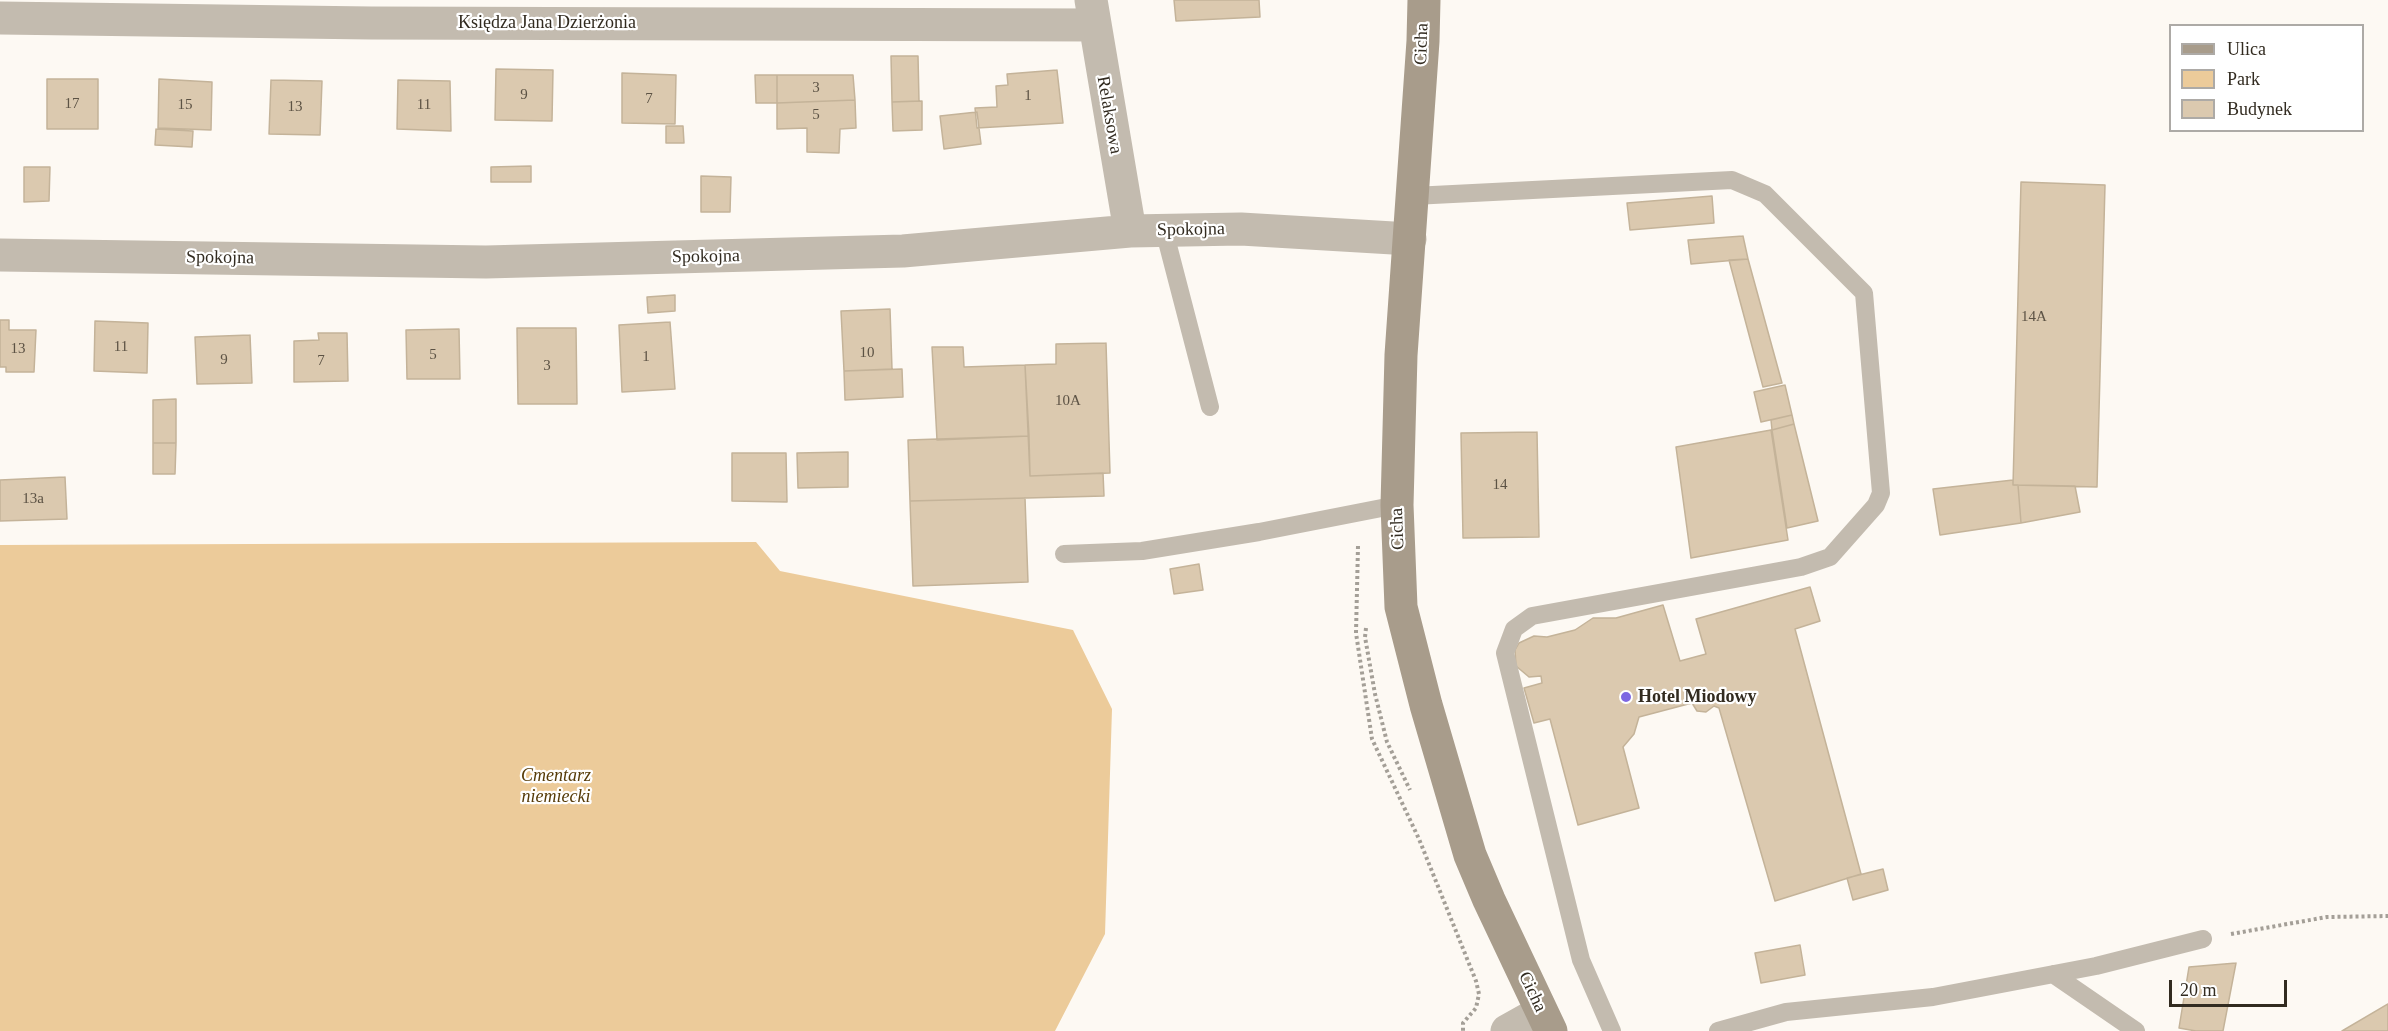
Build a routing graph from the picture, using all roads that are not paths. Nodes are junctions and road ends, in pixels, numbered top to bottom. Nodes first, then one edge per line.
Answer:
1 (1424, 0) edge
2 (1092, 13) edge
3 (0, 18) edge
4 (1413, 196) junction
5 (1164, 230) junction
6 (1130, 231) junction
7 (1410, 239) junction
8 (0, 255) edge
9 (1210, 407) dead end
10 (1397, 505) junction
11 (1064, 554) dead end
12 (2203, 939) road end
13 (2053, 974) junction
14 (1546, 1021) edge
15 (1507, 1031) edge
16 (1612, 1031) edge
17 (1718, 1031) edge
18 (2136, 1031) edge

1 - 4 street, Cicha
2 - 3 street, Księdza Jana Dzierżonia
2 - 6 street, Relaksowa
4 - 7 street, Cicha
4 - 16 lane
5 - 6 street, Spokojna
5 - 7 street, Spokojna
5 - 9 lane
6 - 8 street, Spokojna
7 - 10 street, Cicha
10 - 11 lane
10 - 14 street, Cicha
12 - 13 lane
13 - 17 lane
13 - 18 lane
14 - 15 street

